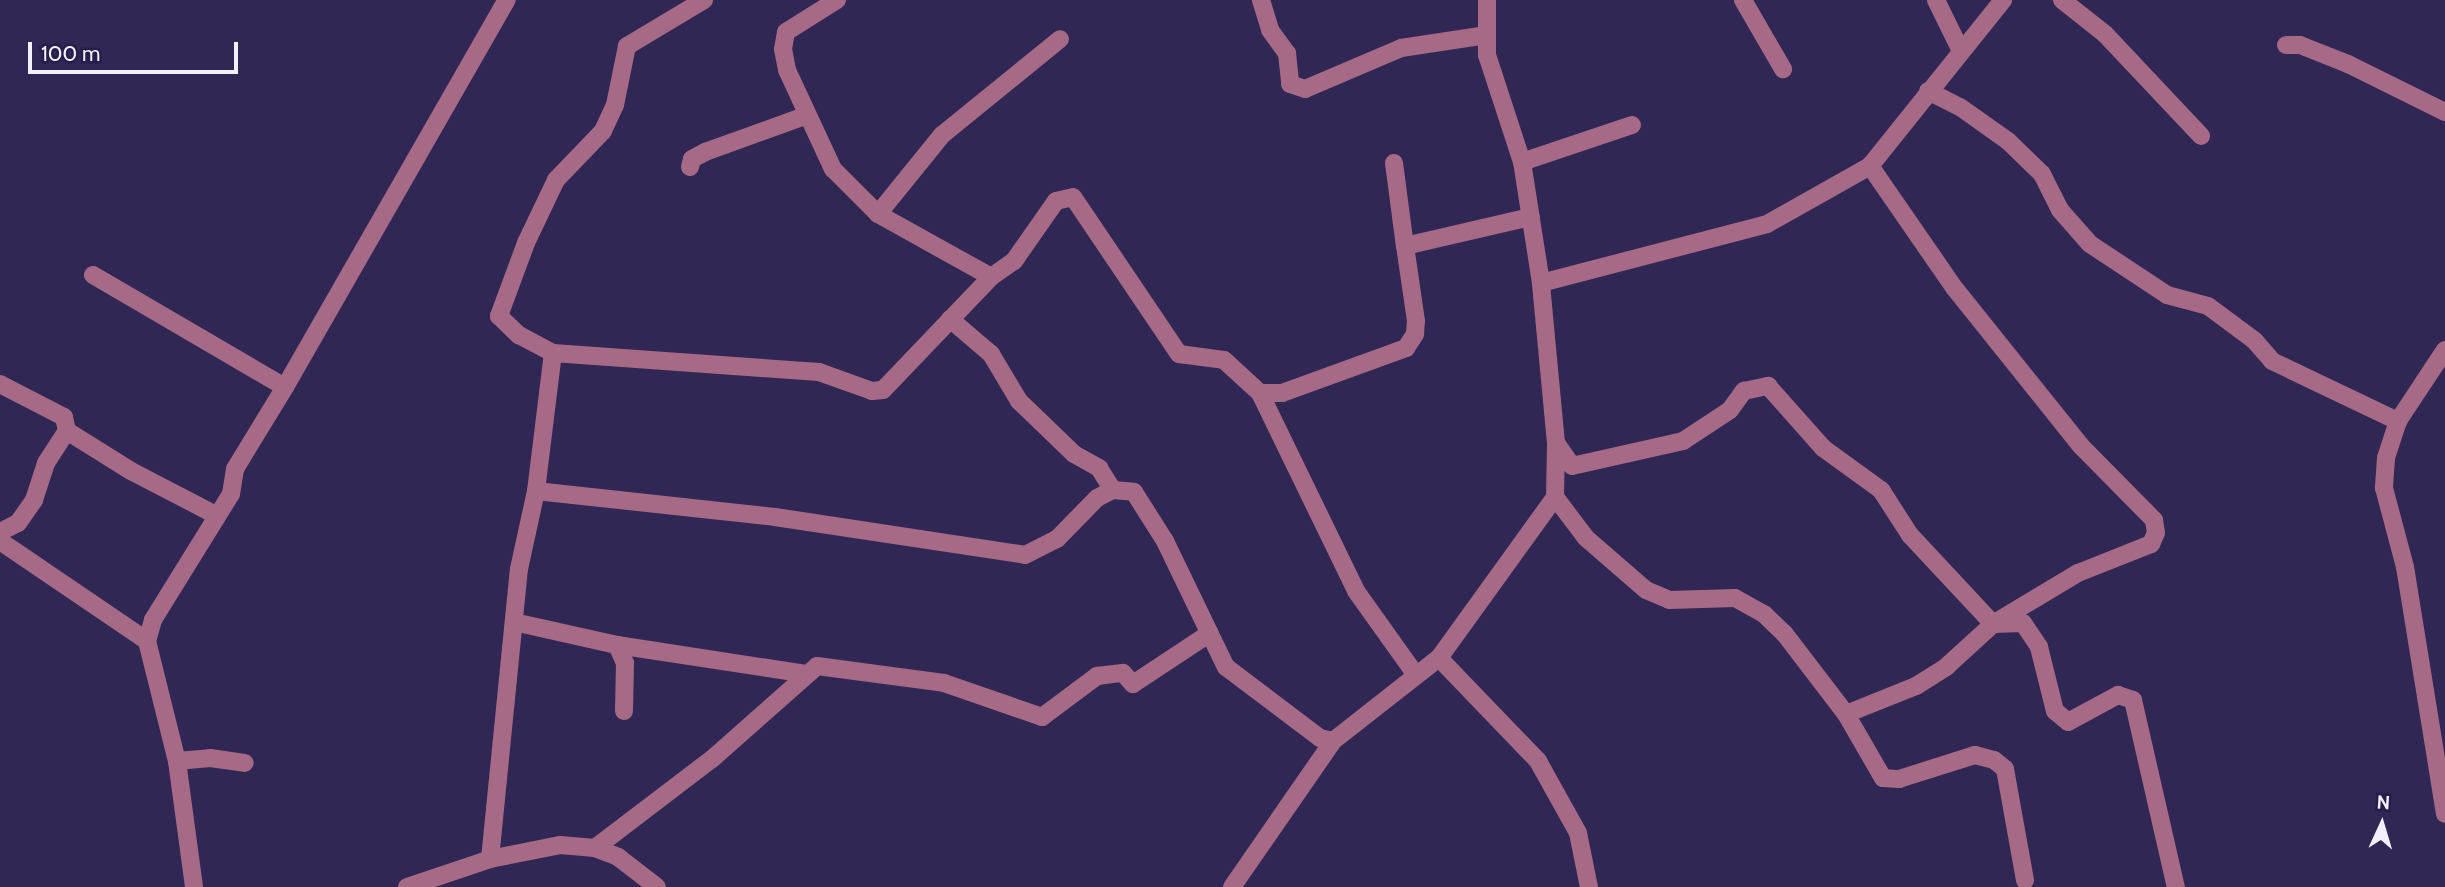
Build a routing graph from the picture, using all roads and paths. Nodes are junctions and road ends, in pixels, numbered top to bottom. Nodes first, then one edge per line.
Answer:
1 (507, 0) edge
2 (704, 0) edge
3 (837, 0) edge
4 (1261, 0) edge
5 (1487, 0) edge
6 (1743, 0) edge
7 (1936, 0) edge
8 (2003, 0) edge
9 (2062, 0) edge
10 (1487, 35) junction
11 (1060, 39) dead end
12 (2286, 45) dead end
13 (1961, 51) junction
14 (1783, 69) dead end
15 (1928, 91) junction
16 (2445, 112) edge
17 (808, 115) junction
18 (1632, 125) dead end
19 (2201, 136) dead end
20 (1522, 162) junction
21 (1394, 163) dead end
22 (1870, 166) junction
23 (690, 167) dead end
24 (878, 214) junction
25 (1531, 217) junction
26 (1405, 246) junction
27 (93, 275) dead end
28 (991, 277) junction
29 (1541, 283) junction
30 (950, 319) junction
31 (2445, 350) edge
32 (553, 353) junction
33 (0, 384) edge
34 (285, 387) junction
35 (1260, 393) junction
36 (2398, 421) junction
37 (67, 431) junction
38 (1556, 443) junction
39 (1113, 490) junction
40 (536, 491) junction
41 (1555, 497) junction
42 (216, 515) junction
43 (0, 532) edge
44 (0, 541) edge
45 (514, 622) junction
46 (1993, 624) junction
47 (1210, 633) junction
48 (147, 641) junction
49 (617, 645) junction
50 (1439, 658) junction
51 (806, 674) junction
52 (1416, 676) junction
53 (624, 711) dead end
54 (1846, 714) junction
55 (1333, 741) junction
56 (177, 761) junction
57 (245, 763) dead end
58 (2445, 814) edge
59 (595, 848) junction
60 (490, 859) junction
61 (2025, 880) dead end
62 (194, 887) edge
63 (407, 887) edge
64 (657, 887) edge
65 (1232, 887) edge
66 (1589, 887) edge
67 (2176, 887) edge

1 - 34 street
2 - 32 street
3 - 17 street
4 - 10 street
5 - 10 street
6 - 14 street
7 - 13 street
8 - 13 street
9 - 19 street
10 - 20 street
11 - 24 street
12 - 16 street
13 - 15 street
15 - 22 street
15 - 36 street
17 - 23 street
17 - 24 street
18 - 20 street
20 - 25 street
21 - 26 street
22 - 29 street
22 - 46 street
24 - 28 street
25 - 26 street
25 - 29 street
26 - 35 street
27 - 34 street
28 - 30 street
28 - 35 street
29 - 38 street
30 - 32 street
30 - 39 street
31 - 36 street
32 - 40 street
33 - 37 street
34 - 42 street
35 - 52 street
36 - 58 street
37 - 42 street
37 - 43 street
38 - 41 street
38 - 46 street
39 - 40 street
39 - 47 street
40 - 45 street
41 - 50 street
41 - 54 street
42 - 48 street
44 - 48 street
45 - 49 street
45 - 60 street
46 - 54 street
46 - 67 street
47 - 51 street
47 - 55 street
48 - 56 street
49 - 51 street
49 - 53 street
50 - 52 street
50 - 66 street
51 - 59 street
52 - 55 street
54 - 61 street
55 - 65 street
56 - 57 street
56 - 62 street
59 - 60 street
59 - 64 street
60 - 63 street

